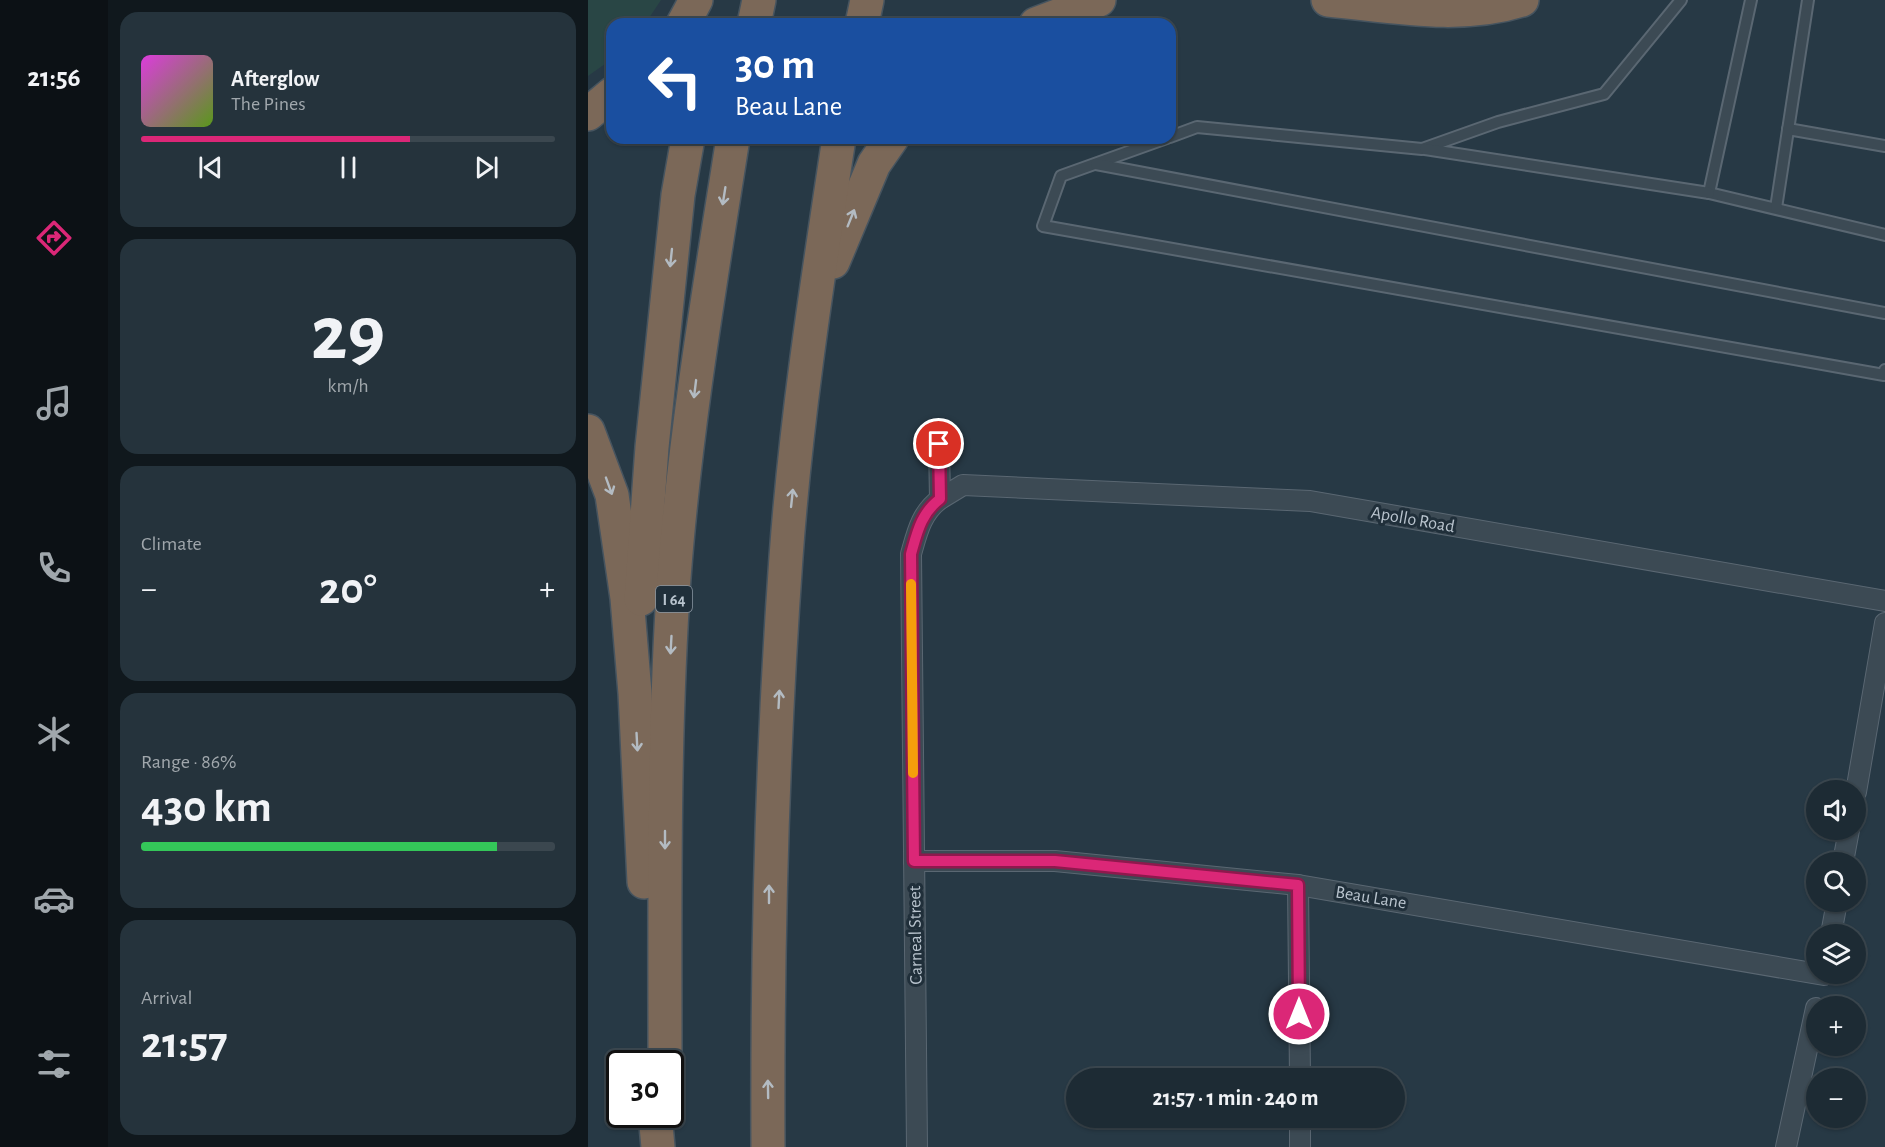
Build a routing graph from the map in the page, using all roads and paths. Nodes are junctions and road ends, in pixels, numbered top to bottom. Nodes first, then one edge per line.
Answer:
1 (696, 0) edge
2 (713, 0) edge
3 (759, 0) edge
4 (867, 0) edge
5 (1099, 0) edge
6 (1328, 0) edge
7 (1522, 0) edge
8 (1682, 0) edge
9 (1751, 0) edge
10 (1808, 0) edge
11 (686, 18) edge
12 (710, 18) edge
13 (755, 18) edge
14 (863, 18) edge
15 (1052, 18) edge
16 (606, 99) edge
17 (588, 114) edge
18 (1788, 129) junction
19 (1176, 135) edge
20 (687, 144) edge
21 (732, 144) edge
22 (838, 144) edge
23 (888, 144) edge
24 (1152, 144) edge
25 (1885, 146) edge
26 (1422, 149) junction
27 (1095, 164) junction
28 (1709, 193) junction
29 (1776, 208) junction
30 (1885, 236) edge
31 (813, 311) junction
32 (1885, 313) edge
33 (1885, 370) edge
34 (588, 431) edge
35 (939, 444) dead end
36 (940, 499) junction
37 (1885, 601) edge
38 (1885, 622) edge
39 (634, 693) junction
40 (1858, 780) edge
41 (914, 861) junction
42 (1298, 885) junction
43 (1806, 971) edge
44 (651, 1050) edge
45 (665, 1050) edge
46 (1806, 1056) edge
47 (1300, 1068) edge
48 (656, 1128) edge
49 (665, 1128) edge
50 (1300, 1128) edge
51 (658, 1147) edge
52 (665, 1147) edge
53 (768, 1147) edge
54 (917, 1147) edge
55 (1300, 1147) edge
56 (1786, 1147) edge

1 - 11 highway
2 - 12 highway
3 - 13 highway
4 - 14 highway
5 - 15 highway
6 - 7 highway
8 - 26 lane
9 - 28 lane
10 - 18 lane
16 - 17 highway
18 - 25 lane
18 - 29 lane
19 - 26 lane
20 -> 39 highway
21 -> 45 highway, I 64
22 - 31 highway
31 -> 23 highway
24 - 27 lane
26 - 28 lane
27 - 32 lane
27 - 33 lane
28 - 29 lane
29 - 30 lane
53 -> 31 highway
34 -> 39 highway
35 - 36 street
36 - 37 street, Apollo Road
36 - 41 street, Carneal Street
38 - 40 street
39 -> 44 highway
41 - 42 street, Beau Lane
41 - 54 street, Carneal Street
42 - 43 street, Beau Lane
42 - 47 street
46 - 56 street
48 - 51 highway
49 - 52 highway
50 - 55 street

